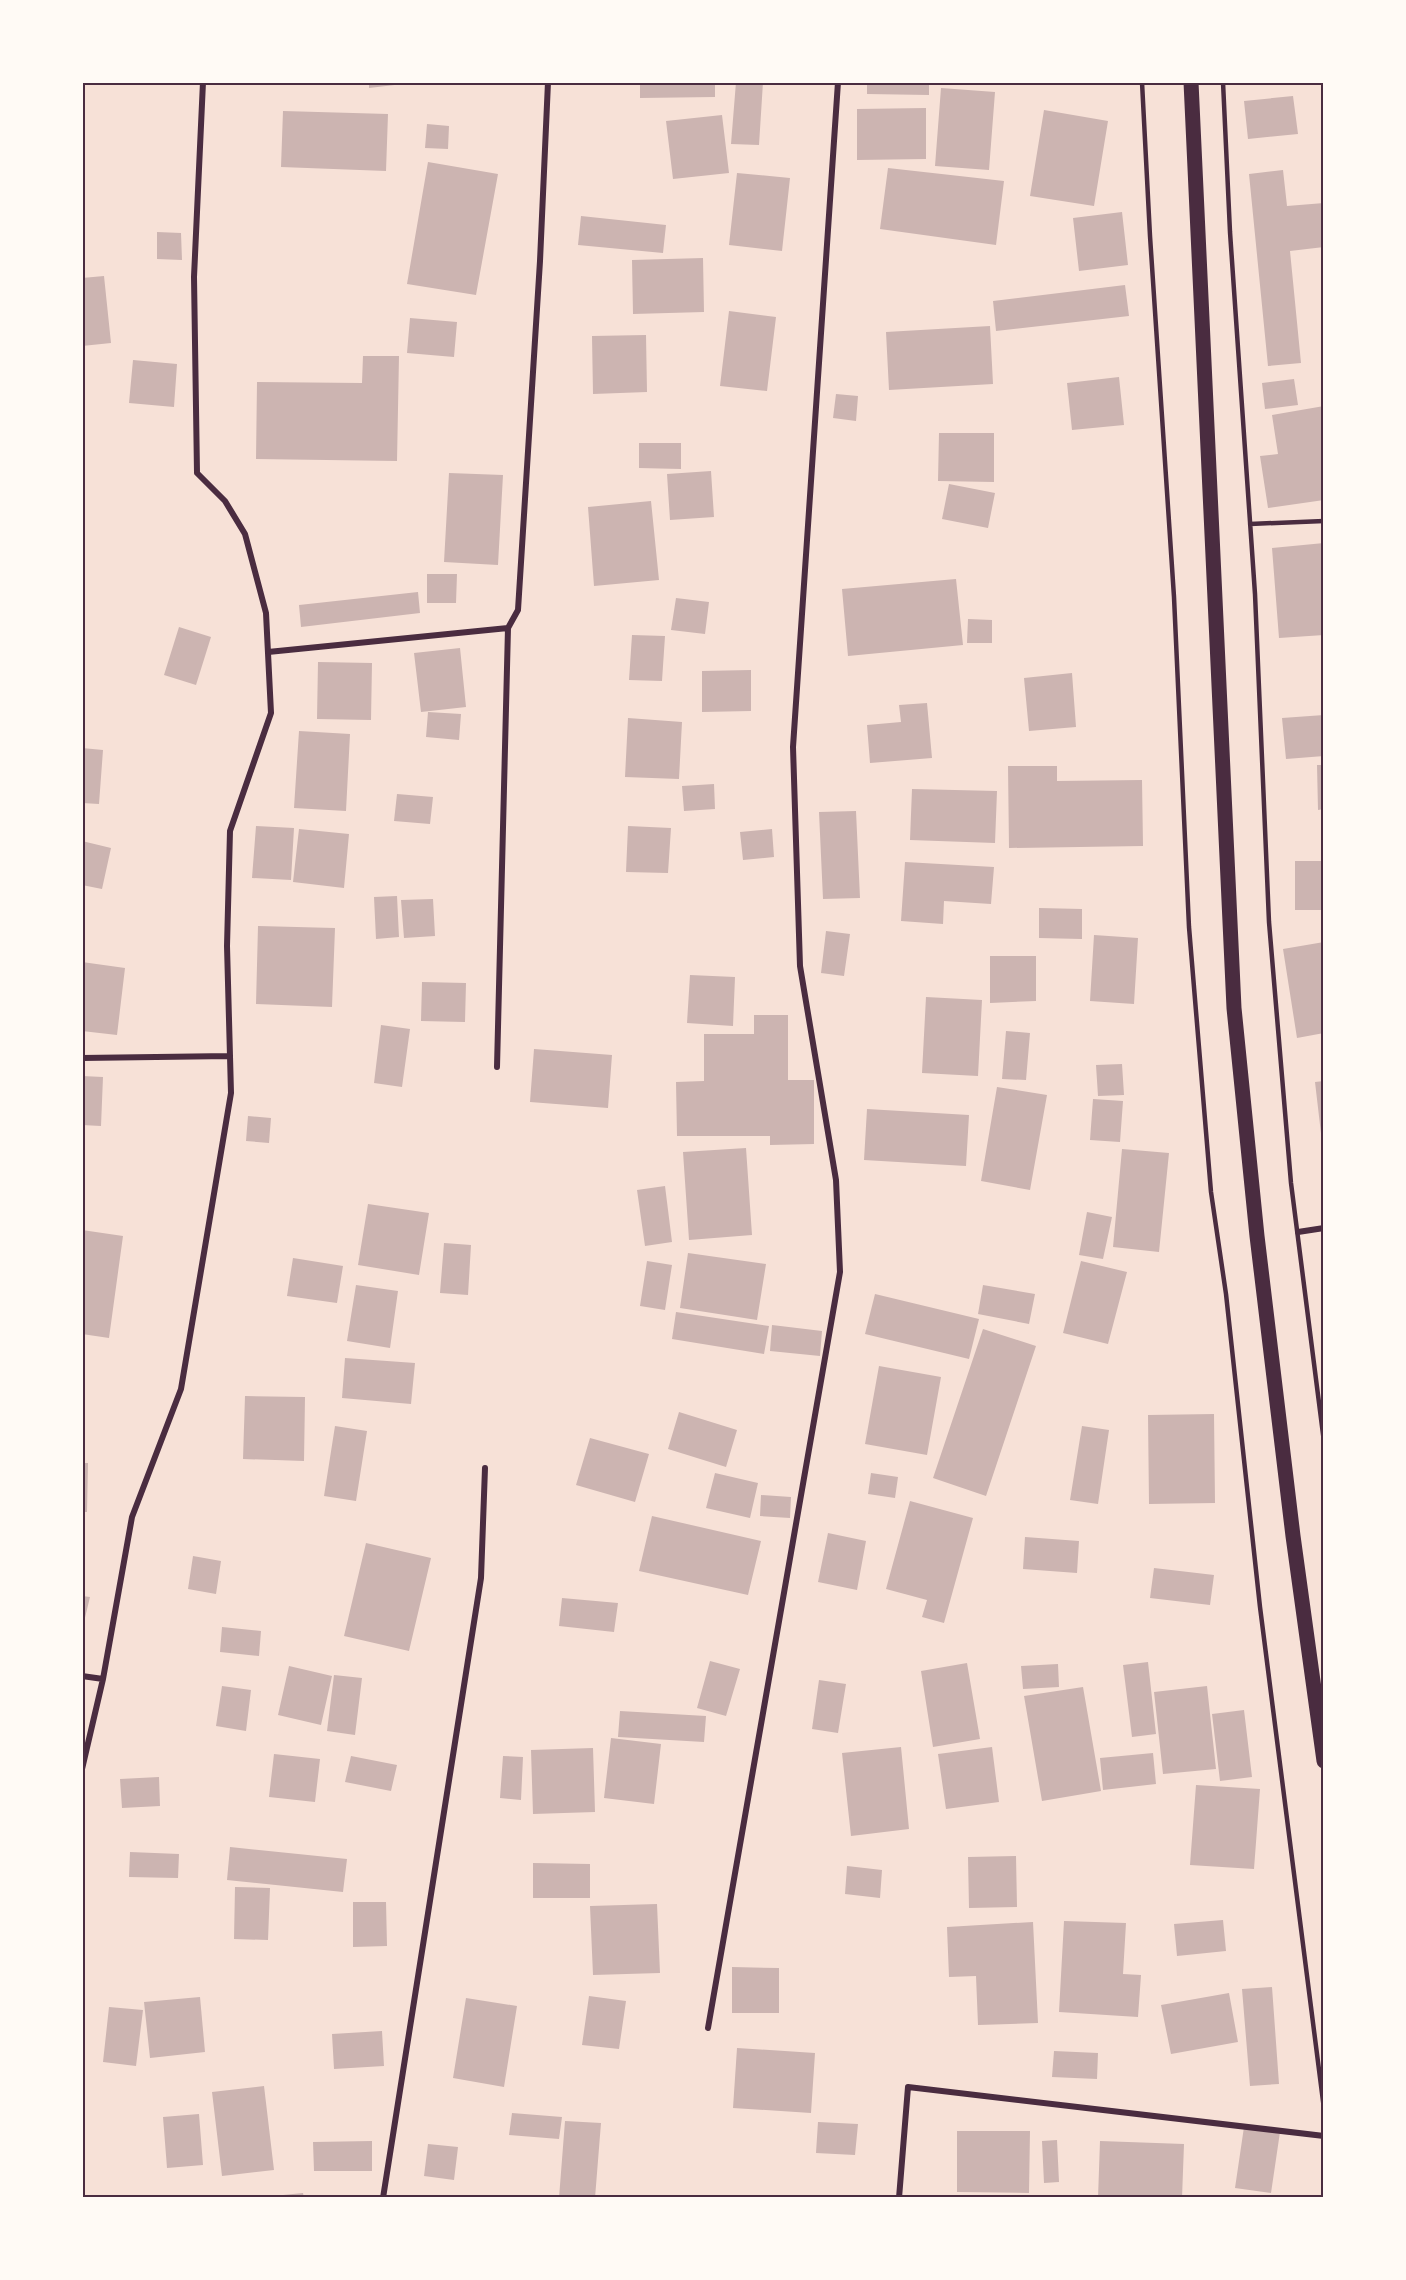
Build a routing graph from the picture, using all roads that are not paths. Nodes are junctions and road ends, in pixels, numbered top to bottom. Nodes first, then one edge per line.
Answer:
1 (203, 82) edge
2 (548, 82) edge
3 (838, 82) edge
4 (1142, 82) edge
5 (1191, 82) edge
6 (1223, 82) edge
7 (1323, 521) edge
8 (1250, 524) junction
9 (508, 628) junction
10 (268, 652) junction
11 (230, 1056) junction
12 (82, 1059) edge
13 (497, 1067) dead end
14 (1323, 1228) edge
15 (1298, 1232) junction
16 (1323, 1443) edge
17 (485, 1468) dead end
18 (82, 1676) edge
19 (103, 1680) junction
20 (1323, 1761) edge
21 (82, 1769) edge
22 (708, 2028) dead end
23 (1323, 2109) edge
24 (1323, 2136) edge
25 (383, 2198) edge
26 (899, 2198) edge

1 - 10 street
2 - 9 street
3 - 22 street
4 - 23 lane
5 - 20 main road
6 - 8 lane
7 - 8 lane
8 - 15 lane
9 - 10 street
9 - 13 street
10 - 11 street
11 - 12 street
11 - 19 street
14 - 15 street
15 - 16 lane
17 - 25 street
18 - 19 street
19 - 21 street
24 - 26 street

